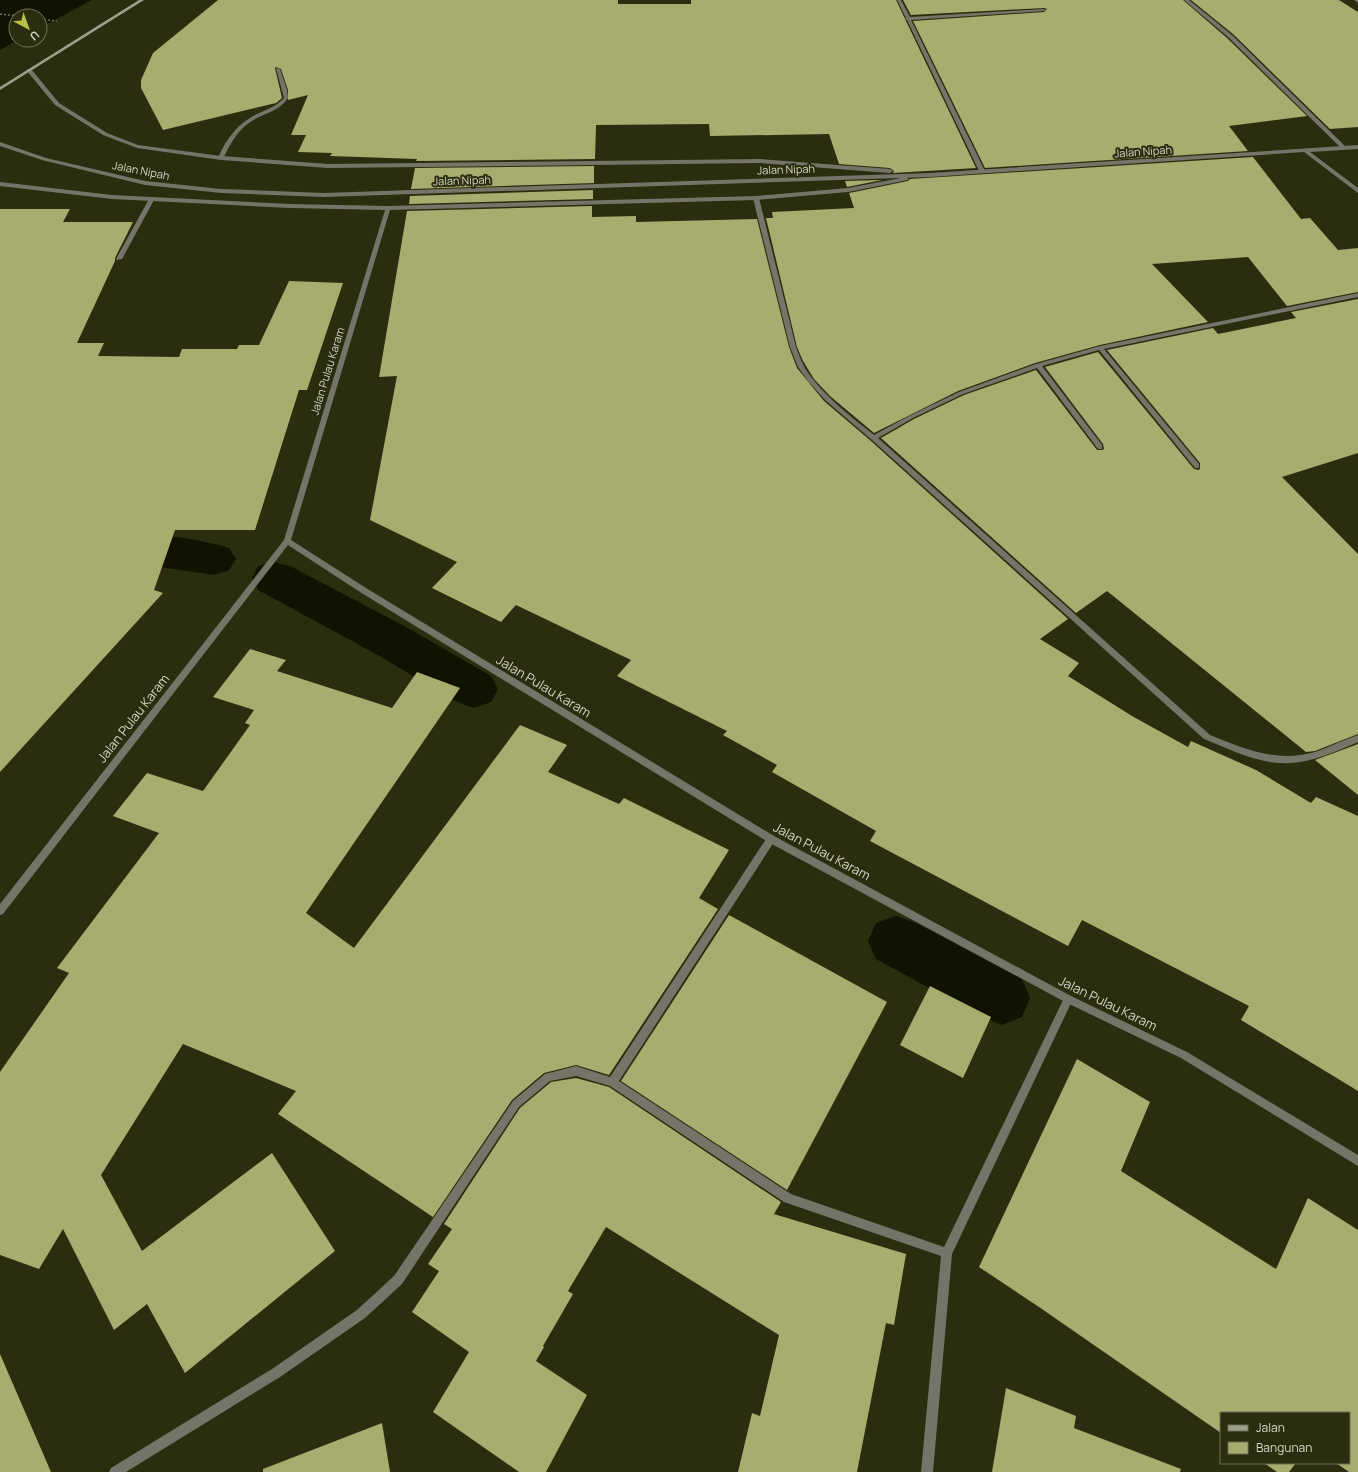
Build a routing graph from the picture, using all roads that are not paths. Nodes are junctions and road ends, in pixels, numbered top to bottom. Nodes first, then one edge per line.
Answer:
1 (142, 0) edge
2 (899, 0) edge
3 (1186, 0) edge
4 (1044, 10) dead end
5 (907, 19) junction
6 (29, 70) junction
7 (278, 70) dead end
8 (0, 89) edge
9 (0, 144) edge
10 (1344, 148) junction
11 (1358, 148) edge
12 (1306, 151) junction
13 (221, 158) junction
14 (982, 171) junction
15 (930, 175) junction
16 (0, 184) edge
17 (1358, 191) edge
18 (756, 198) junction
19 (151, 200) junction
20 (388, 208) junction
21 (119, 259) dead end
22 (1358, 295) edge
23 (1100, 348) junction
24 (1038, 365) junction
25 (874, 438) junction
26 (1100, 447) dead end
27 (1197, 466) dead end
28 (287, 541) junction
29 (1358, 738) edge
30 (771, 839) junction
31 (0, 911) edge
32 (1068, 999) junction
33 (612, 1082) junction
34 (1358, 1162) edge
35 (947, 1253) junction
36 (115, 1472) edge
37 (927, 1472) edge

1 - 6 main road
2 - 5 street
3 - 10 street
4 - 5 street
5 - 14 street
6 - 8 main road
6 - 13 street, Jalan Nipah
7 - 13 street
9 - 15 street, Jalan Nipah
10 - 11 street, Jalan Nipah
10 - 12 street, Jalan Nipah
12 - 14 street, Jalan Nipah
12 - 17 street
13 - 15 street, Jalan Nipah
14 - 15 street, Jalan Nipah
15 - 18 street, Jalan Nipah
16 - 19 street, Jalan Nipah
18 - 20 street, Jalan Nipah
18 - 25 street
19 - 20 street, Jalan Nipah
19 - 21 street
20 - 28 street, Jalan Pulau Karam
22 - 23 street
23 - 24 street
23 - 27 street
24 - 25 street
24 - 26 street
25 - 29 street
28 - 30 street, Jalan Pulau Karam
28 - 31 street, Jalan Pulau Karam
30 - 32 street, Jalan Pulau Karam
30 - 33 street
32 - 34 street, Jalan Pulau Karam
32 - 35 street
33 - 35 street
33 - 36 street
35 - 37 street

